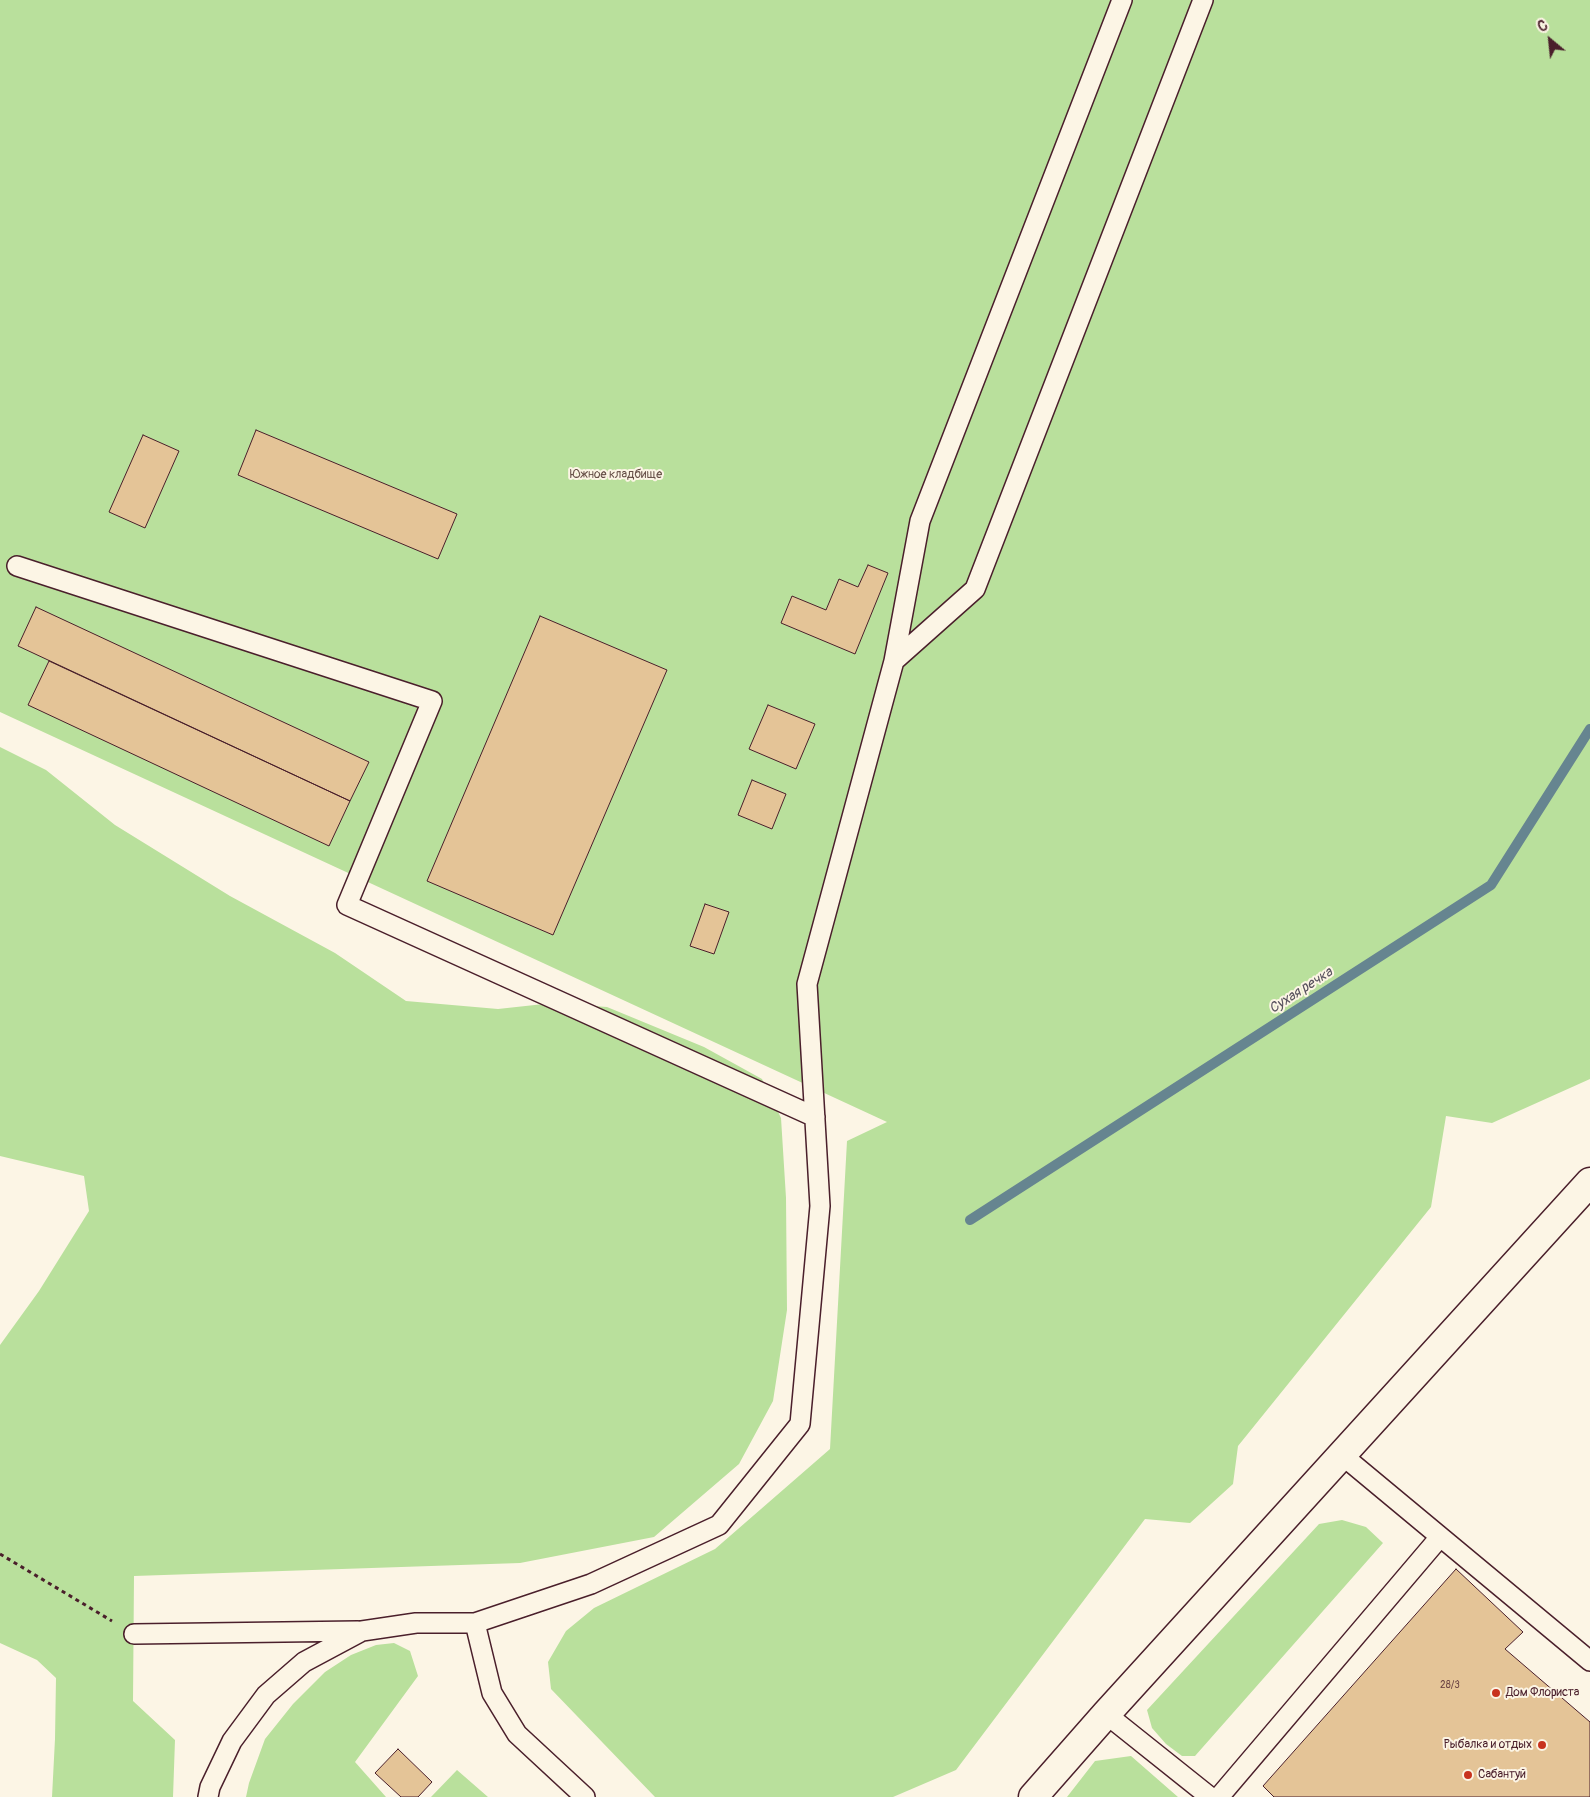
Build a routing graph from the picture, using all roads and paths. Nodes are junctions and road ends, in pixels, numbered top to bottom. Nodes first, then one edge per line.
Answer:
1 (1122, 0) edge
2 (1204, 0) edge
3 (17, 566) dead end
4 (894, 661) junction
5 (815, 1117) junction
6 (1590, 1182) edge
7 (1342, 1455) junction
8 (1440, 1537) junction
9 (0, 1554) edge
10 (475, 1623) junction
11 (362, 1631) junction
12 (134, 1634) joint
13 (1590, 1661) edge
14 (1106, 1714) junction
15 (208, 1797) edge
16 (585, 1797) edge
17 (1033, 1797) edge
18 (1210, 1797) edge
19 (1219, 1797) edge

1 - 4 lane
2 - 4 lane
3 - 5 lane
4 - 5 lane
5 - 10 lane
6 - 7 main road
7 - 8 lane
7 - 14 main road
8 - 13 lane
8 - 19 lane
9 - 12 path
10 - 11 lane
10 - 16 lane
11 - 12 lane
11 - 15 lane
14 - 17 main road
14 - 18 lane

